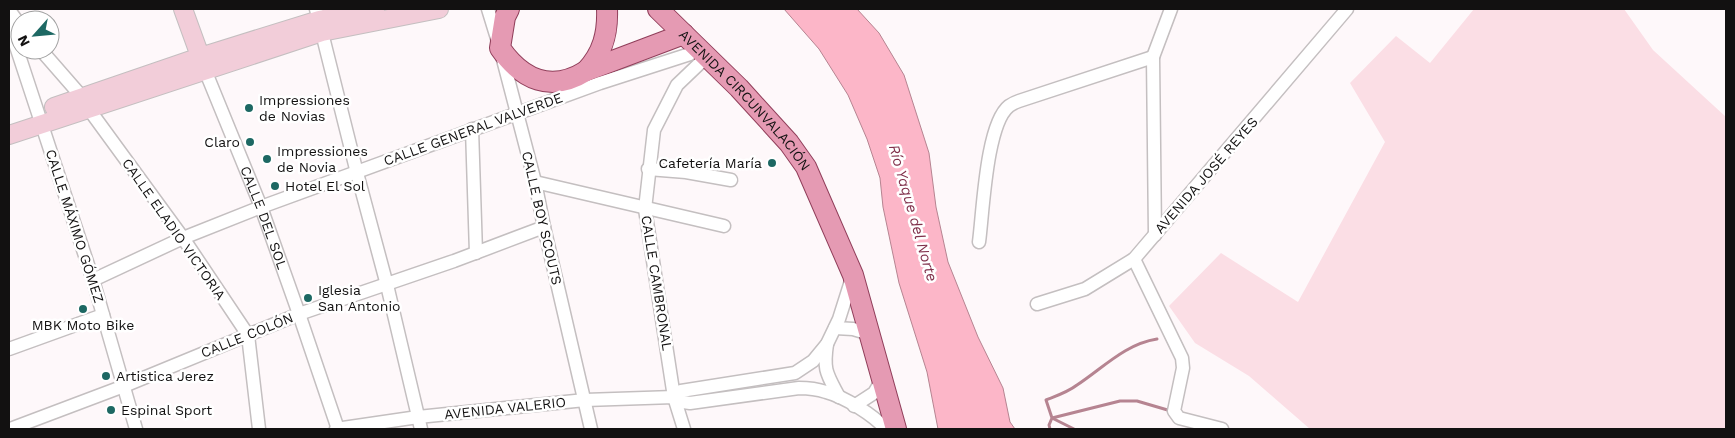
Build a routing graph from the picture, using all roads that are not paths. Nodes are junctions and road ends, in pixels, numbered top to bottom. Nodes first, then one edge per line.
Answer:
1 (183, 9) edge
2 (375, 9) edge
3 (439, 9) edge
4 (488, 9) edge
5 (510, 9) edge
6 (607, 9) edge
7 (645, 9) edge
8 (658, 9) edge
9 (1171, 9) edge
10 (1347, 9) edge
11 (319, 20) edge
12 (679, 36) junction
13 (500, 48) junction
14 (1153, 57) junction
15 (695, 58) junction
16 (20, 60) edge
17 (49, 60) edge
18 (202, 64) junction
19 (586, 71) junction
20 (85, 102) junction
21 (516, 113) junction
22 (40, 119) junction
23 (9, 123) edge
24 (472, 129) junction
25 (9, 135) edge
26 (648, 169) junction
27 (357, 173) junction
28 (731, 180) dead end
29 (535, 182) junction
30 (819, 200) junction
31 (261, 207) junction
32 (645, 209) junction
33 (724, 226) dead end
34 (544, 227) junction
35 (1154, 235) junction
36 (183, 238) junction
37 (979, 242) dead end
38 (476, 253) junction
39 (1134, 259) junction
40 (853, 275) junction
41 (93, 280) junction
42 (387, 285) junction
43 (1037, 304) dead end
44 (299, 314) junction
45 (103, 315) junction
46 (835, 328) junction
47 (870, 334) junction
48 (248, 335) junction
49 (827, 344) junction
50 (9, 349) edge
51 (883, 378) junction
52 (124, 386) junction
53 (839, 397) junction
54 (674, 398) junction
55 (585, 400) junction
56 (854, 406) junction
57 (420, 423) edge
58 (10, 429) edge
59 (136, 429) edge
60 (259, 429) edge
61 (337, 429) edge
62 (591, 429) edge
63 (684, 429) edge
64 (886, 429) edge
65 (896, 429) edge
66 (1222, 429) edge

1 - 18 main road, CALLE DEL SOL
2 - 11 main road
3 - 11 main road
4 - 13 street, CALLE BOY SCOUTS
5 - 13 main road
6 - 19 main road
7 - 12 main road, AVENIDA CIRCUNVALACIÓN
8 - 12 main road, AVENIDA CIRCUNVALACIÓN
9 - 14 street
10 - 35 street, AVENIDA JOSÉ REYES
11 - 18 main road
11 - 27 street
12 - 15 main road, AVENIDA CIRCUNVALACIÓN
12 - 19 main road
12 - 30 main road, AVENIDA CIRCUNVALACIÓN
13 - 19 main road
13 - 21 street, CALLE BOY SCOUTS
14 - 35 street
14 - 37 street
15 - 21 street, CALLE GENERAL VALVERDE
15 - 26 street, CALLE CAMBRONAL
15 - 30 main road, AVENIDA CIRCUNVALACIÓN
16 - 22 street, CALLE MÁXIMO GÓMEZ
17 - 20 street, CALLE ELADIO VICTORIA
18 - 20 main road
18 - 31 street, CALLE DEL SOL
20 - 22 main road
20 - 36 street, CALLE ELADIO VICTORIA
21 - 24 street, CALLE GENERAL VALVERDE
21 - 29 street, CALLE BOY SCOUTS
22 - 23 main road
22 - 25 main road
22 - 41 street, CALLE MÁXIMO GÓMEZ
24 - 27 street, CALLE GENERAL VALVERDE
24 - 38 street
26 - 28 street
26 - 32 street, CALLE CAMBRONAL
27 - 31 street, CALLE GENERAL VALVERDE
27 - 42 street
29 - 32 street
29 - 34 street, CALLE BOY SCOUTS
30 - 40 main road, AVENIDA CIRCUNVALACIÓN
31 - 36 street, CALLE GENERAL VALVERDE
31 - 44 street, CALLE DEL SOL
32 - 33 street
32 - 54 street, CALLE CAMBRONAL
34 - 38 street, CALLE COLÓN
34 - 55 street, CALLE BOY SCOUTS
35 - 39 street, AVENIDA JOSÉ REYES
36 - 41 street, CALLE GENERAL VALVERDE
36 - 48 street, CALLE ELADIO VICTORIA
38 - 42 street, CALLE COLÓN
39 - 43 street, AVENIDA JOSÉ REYES
39 - 66 street
40 - 46 street, AVENIDA VALERIO
40 - 47 main road, AVENIDA CIRCUNVALACIÓN
41 - 45 street, CALLE MÁXIMO GÓMEZ
42 - 44 street, CALLE COLÓN
42 - 57 street
44 - 48 street, CALLE COLÓN
44 - 61 street, CALLE DEL SOL
45 - 50 street
45 - 52 street, CALLE MÁXIMO GÓMEZ
46 - 47 street
46 - 49 street, AVENIDA VALERIO
47 - 51 main road, AVENIDA CIRCUNVALACIÓN
48 - 52 street, CALLE COLÓN
48 - 60 street, CALLE ELADIO VICTORIA
49 - 53 street
49 - 54 street, AVENIDA VALERIO
51 - 56 street
51 - 65 main road, AVENIDA CIRCUNVALACIÓN
52 - 58 street, CALLE COLÓN
52 - 59 street, CALLE MÁXIMO GÓMEZ
53 - 54 street, AVENIDA VALERIO
53 - 56 street, AVENIDA VALERIO
54 - 55 street, AVENIDA VALERIO
54 - 63 street, CALLE CAMBRONAL
55 - 57 street, AVENIDA VALERIO
55 - 62 street, CALLE BOY SCOUTS
56 - 64 street, AVENIDA VALERIO
57 - 61 street, AVENIDA VALERIO

